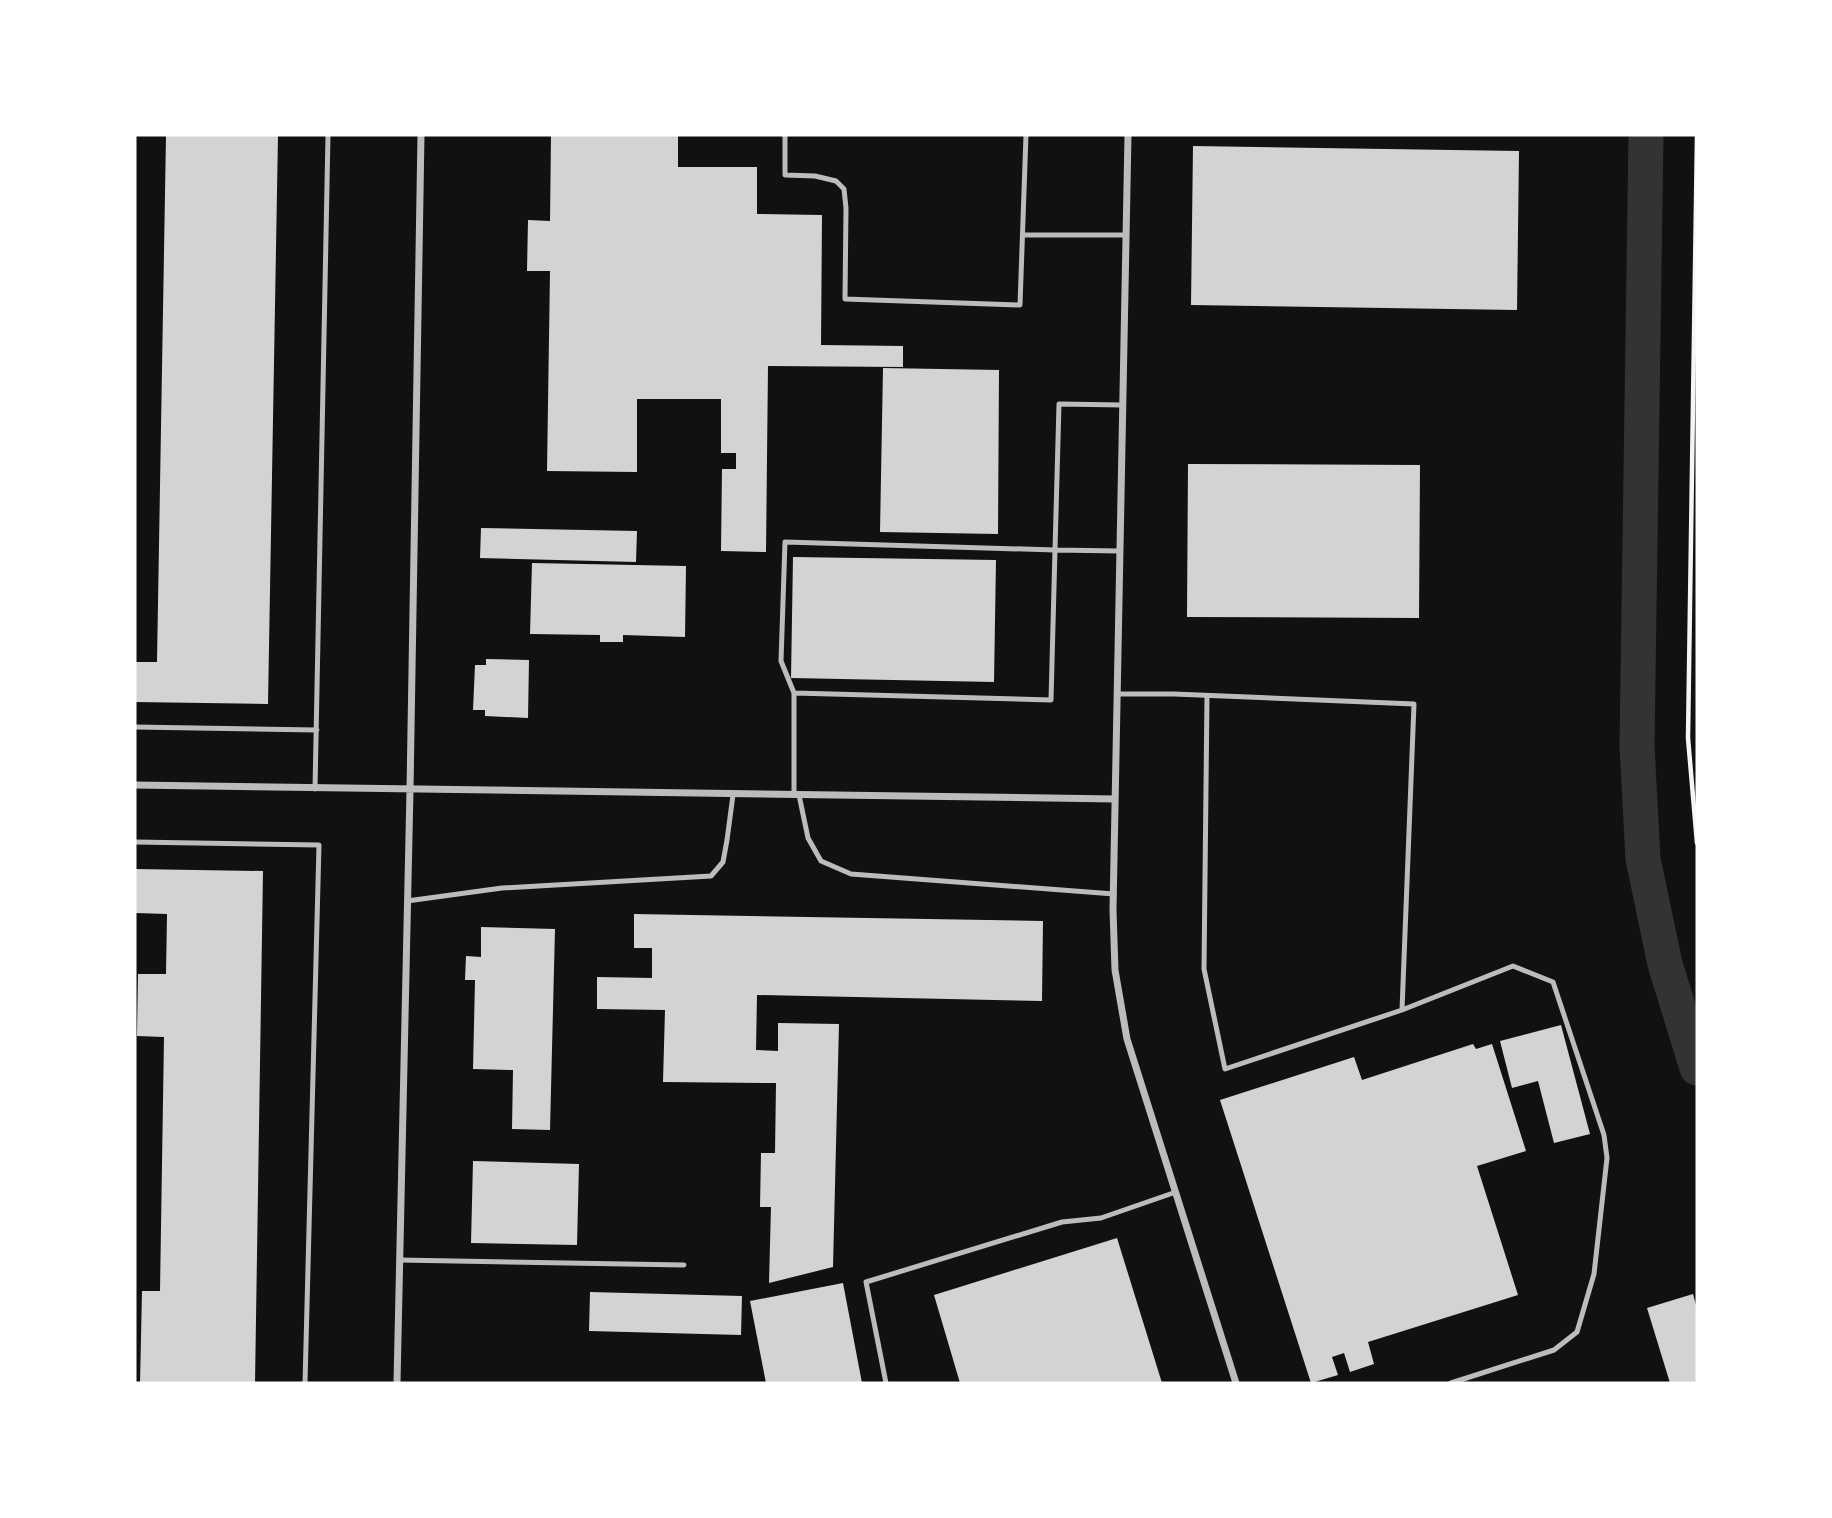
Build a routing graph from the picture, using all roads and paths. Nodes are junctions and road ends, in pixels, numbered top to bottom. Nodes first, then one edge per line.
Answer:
1 (328, 135) edge
2 (421, 135) edge
3 (785, 135) edge
4 (1026, 135) edge
5 (1128, 135) edge
6 (1697, 135) edge
7 (1126, 235) junction
8 (1023, 236) junction
9 (1123, 405) junction
10 (1055, 550) junction
11 (1120, 551) junction
12 (794, 693) junction
13 (1118, 694) junction
14 (1207, 696) junction
15 (135, 727) edge
16 (317, 730) junction
17 (135, 785) edge
18 (315, 789) junction
19 (410, 790) junction
20 (733, 795) junction
21 (796, 795) junction
22 (1115, 799) junction
23 (135, 842) edge
24 (1697, 843) edge
25 (1114, 894) junction
26 (407, 901) junction
27 (1402, 1010) junction
28 (1176, 1192) junction
29 (399, 1260) junction
30 (684, 1265) dead end
31 (305, 1383) edge
32 (397, 1383) edge
33 (886, 1383) edge
34 (1236, 1383) edge
35 (1451, 1383) edge

1 - 16 lane
2 - 19 street
3 - 8 lane
4 - 8 lane
5 - 7 street
6 - 24 path
7 - 8 lane
7 - 9 street
9 - 10 lane
9 - 11 street
10 - 11 lane
10 - 12 lane
10 - 12 lane
11 - 13 street
12 - 21 lane
13 - 14 lane
13 - 22 street
14 - 27 lane
14 - 27 lane
15 - 16 lane
16 - 18 lane
17 - 18 street
18 - 19 street
19 - 20 street
19 - 26 street
20 - 21 street
20 - 26 lane
21 - 22 street
21 - 25 lane
22 - 25 street
23 - 31 lane
25 - 28 street
26 - 29 street
27 - 35 lane
28 - 33 lane
28 - 34 street
29 - 30 lane
29 - 32 street

